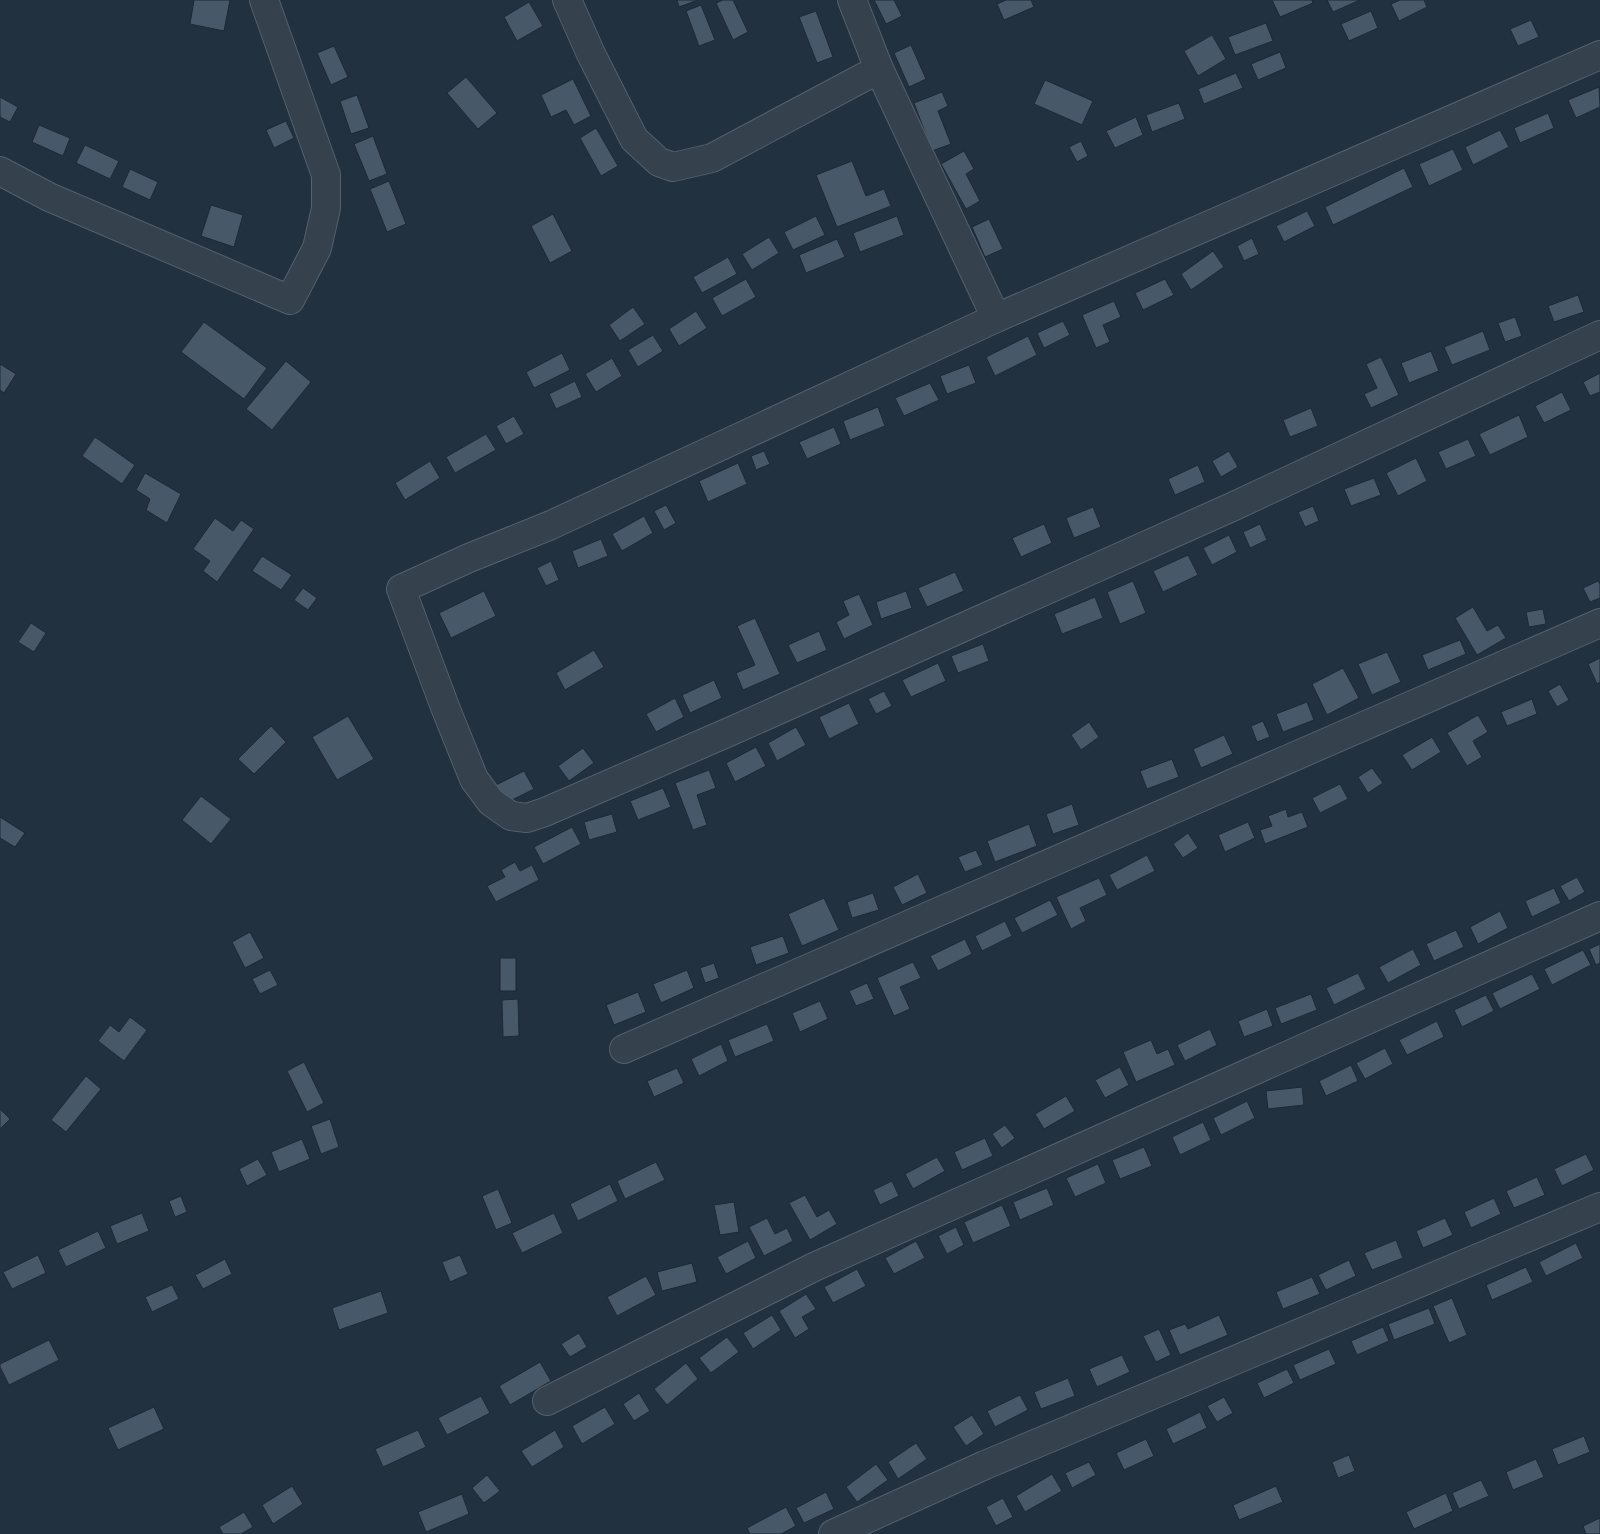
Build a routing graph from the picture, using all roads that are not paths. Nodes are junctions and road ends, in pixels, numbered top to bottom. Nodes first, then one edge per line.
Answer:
1 (264, 0) edge
2 (567, 0) edge
3 (852, 0) edge
4 (1600, 55) edge
5 (879, 69) junction
6 (0, 171) edge
7 (996, 318) junction
8 (1600, 335) edge
9 (1600, 623) edge
10 (1600, 916) edge
11 (624, 1049) dead end
12 (1600, 1207) edge
13 (548, 1401) dead end
14 (833, 1534) edge

1 - 6 street
2 - 5 street
3 - 5 street
4 - 7 street
5 - 7 street
7 - 8 street
9 - 11 street
10 - 13 street
12 - 14 street

